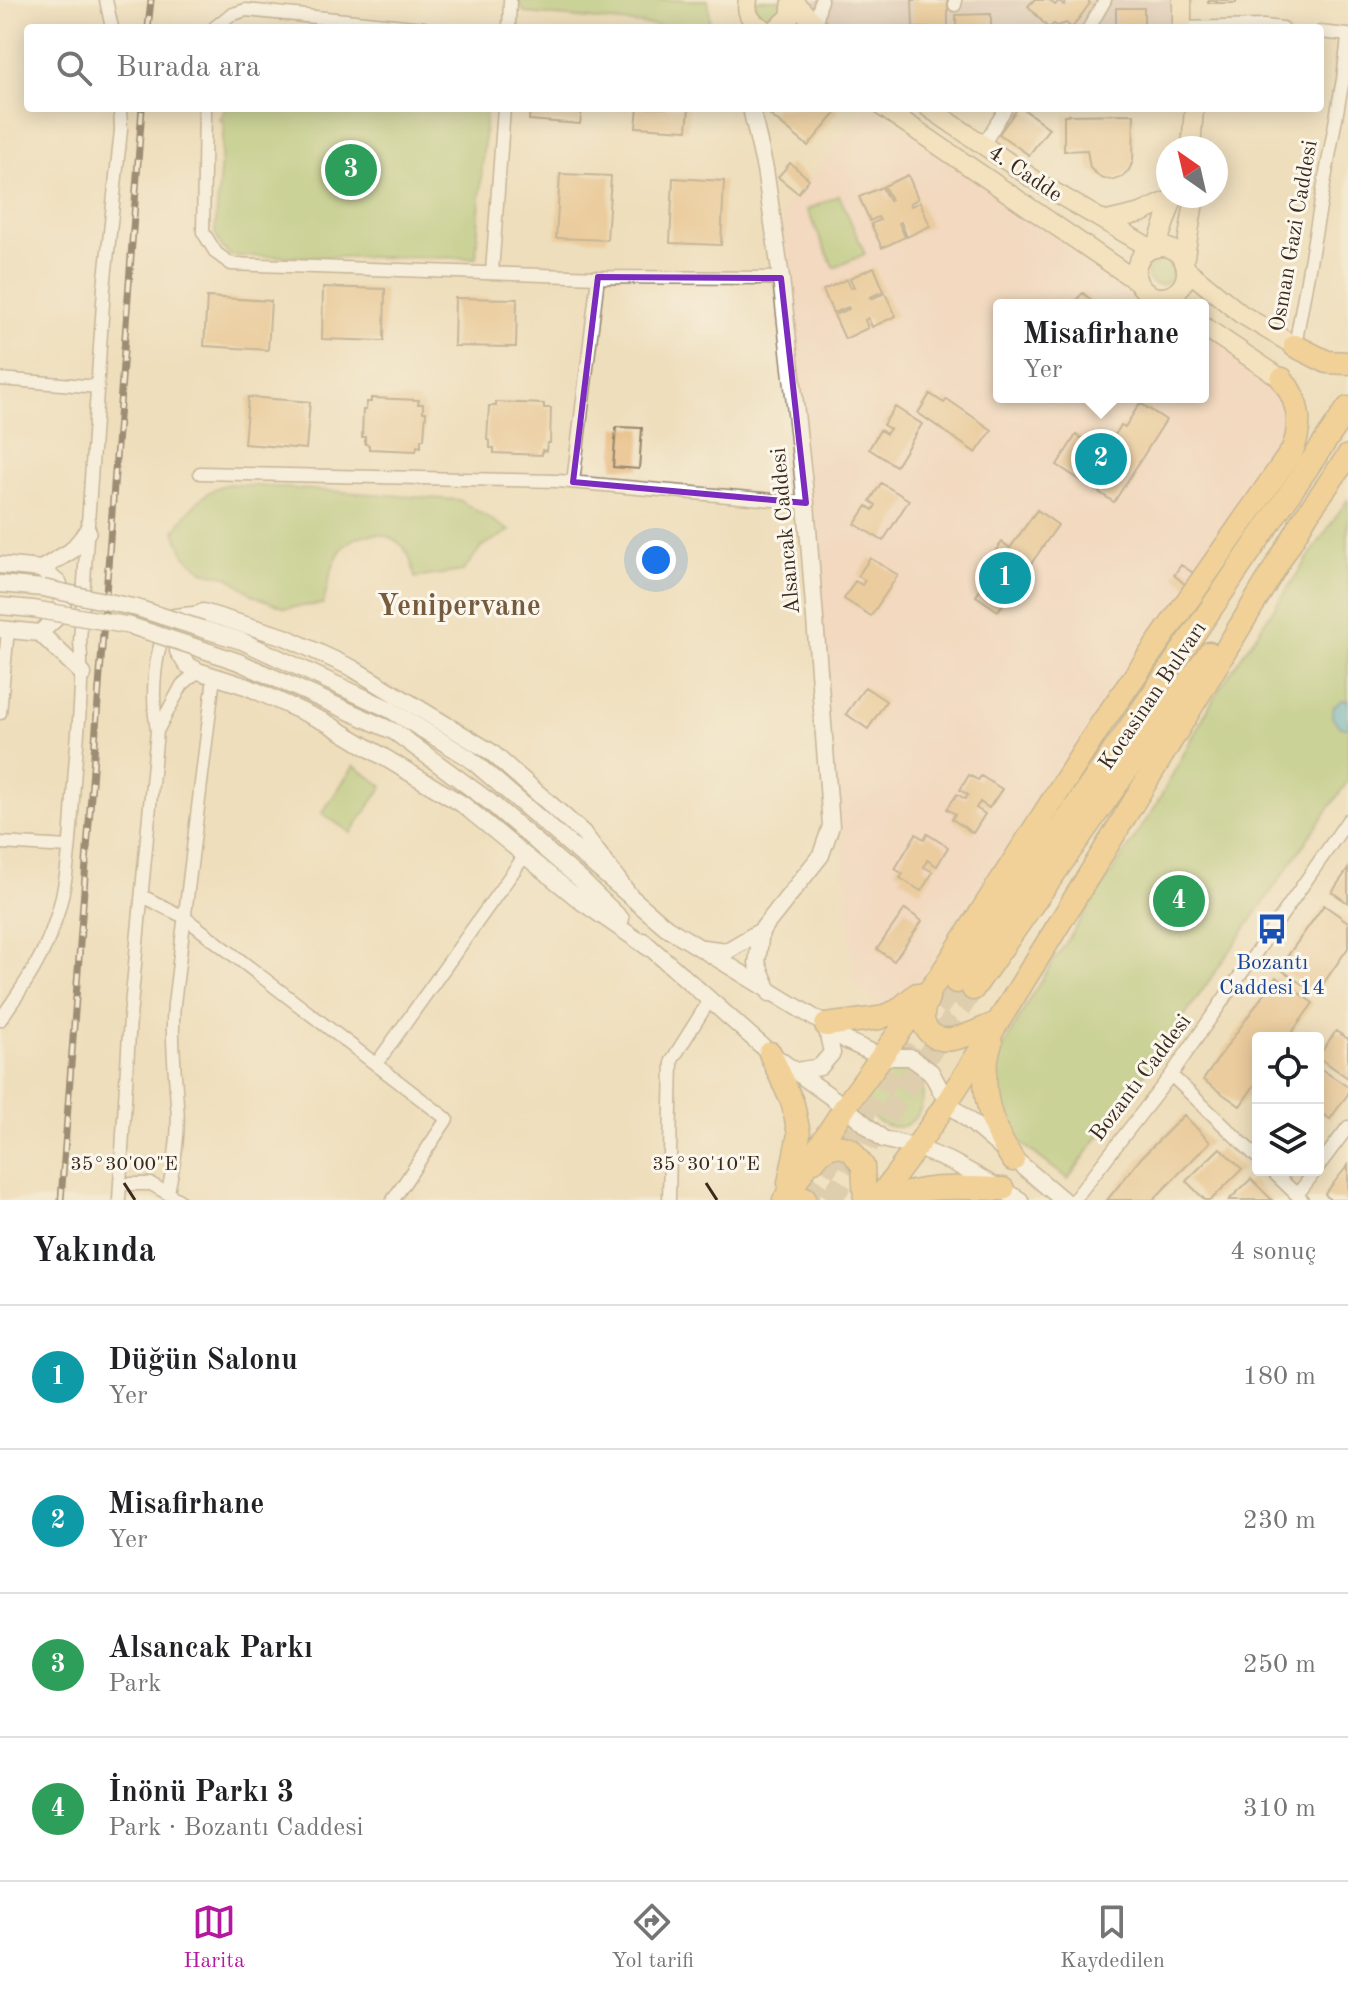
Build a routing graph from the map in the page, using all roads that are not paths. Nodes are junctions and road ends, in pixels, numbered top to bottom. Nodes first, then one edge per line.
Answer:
1 (106, 0) edge
2 (510, 0) edge
3 (792, 0) edge
4 (821, 0) edge
5 (1105, 0) edge
6 (1182, 0) edge
7 (111, 24) edge
8 (219, 24) edge
9 (384, 24) edge
10 (509, 24) edge
11 (782, 24) edge
12 (816, 24) edge
13 (818, 24) edge
14 (1091, 24) edge
15 (1182, 24) edge
16 (1324, 33) edge
17 (1348, 36) edge
18 (1346, 76) edge
19 (120, 112) edge
20 (205, 112) edge
21 (504, 112) edge
22 (752, 112) edge
23 (890, 112) edge
24 (935, 112) edge
25 (1004, 112) edge
26 (1194, 112) edge
27 (1192, 136) edge
28 (983, 145) junction
29 (1156, 206) edge
30 (1169, 208) edge
31 (1193, 208) edge
32 (1107, 221) junction
33 (1154, 248) junction
34 (1185, 266) junction
35 (492, 272) junction
36 (598, 277) junction
37 (781, 278) junction
38 (1138, 282) junction
39 (1162, 299) edge
40 (1169, 299) edge
41 (1209, 330) edge
42 (1295, 346) junction
43 (1348, 363) edge
44 (0, 379) edge
45 (1282, 379) joint
46 (98, 387) junction
47 (1348, 408) edge
48 (1348, 456) edge
49 (200, 473) dead end
50 (573, 482) junction
51 (806, 503) junction
52 (1280, 508) junction
53 (1309, 511) junction
54 (88, 531) junction
55 (0, 565) edge
56 (41, 569) junction
57 (0, 584) edge
58 (0, 606) edge
59 (203, 620) junction
60 (4, 630) edge
61 (40, 633) junction
62 (83, 674) junction
63 (206, 674) junction
64 (0, 713) edge
65 (1102, 723) junction
66 (157, 731) junction
67 (1348, 820) edge
68 (0, 843) edge
69 (69, 847) junction
70 (525, 855) junction
71 (142, 896) junction
72 (184, 917) junction
73 (761, 931) junction
74 (649, 948) junction
75 (699, 948) junction
76 (956, 982) junction
77 (770, 993) junction
78 (709, 1001) junction
79 (0, 1020) edge
80 (997, 1023) junction
81 (826, 1025) junction
82 (770, 1053) junction
83 (882, 1057) junction
84 (377, 1063) junction
85 (796, 1071) junction
86 (1171, 1075) junction
87 (947, 1102) junction
88 (845, 1107) junction
89 (1348, 1127) edge
90 (918, 1148) junction
91 (1252, 1152) edge
92 (1013, 1160) junction
93 (1324, 1160) edge
94 (1277, 1176) edge
95 (1313, 1176) edge
96 (120, 1184) junction
97 (1011, 1194) edge
98 (174, 1196) edge
99 (1300, 1198) edge
100 (794, 1199) edge
101 (119, 1200) edge
102 (393, 1200) edge
103 (669, 1200) edge
104 (865, 1200) edge
105 (877, 1200) edge
106 (891, 1200) edge
107 (1063, 1200) edge
108 (1074, 1200) edge

1 - 7 street
2 - 10 street
3 - 11 main road
3 - 12 main road
4 - 13 street
5 - 14 street
6 - 15 main road
8 - 9 street
16 - 17 street
17 - 18 street, Osman Gazi Caddesi
18 - 42 street, Osman Gazi Caddesi
19 - 46 street
20 - 35 street
21 - 35 street
22 - 37 street, Alsancak Caddesi
23 - 38 main road, 4. Cadde
24 - 28 main road, 4. Cadde
25 - 28 street
26 - 27 main road
28 - 32 main road, 4. Cadde
29 - 32 main road
30 - 33 main road
31 - 34 main road
32 - 33 main road, 4. Cadde
33 - 34 main road
33 - 38 main road
34 - 40 main road
34 - 42 main road
35 - 36 street
36 - 37 street
36 - 50 street
37 - 51 street, Alsancak Caddesi
38 - 39 main road
41 - 45 main road
42 - 43 highway
44 - 46 street
45 - 65 highway
46 - 54 street
47 - 52 highway, Kocasinan Bulvarı
48 - 53 highway, Kocasinan Bulvarı
49 - 50 street
50 - 51 street
51 - 73 street, Alsancak Caddesi
52 - 65 highway
52 - 76 highway, Kocasinan Bulvarı
53 - 76 highway, Kocasinan Bulvarı
53 - 80 highway
54 - 56 street
54 - 62 street
55 - 56 street
56 - 61 street
57 - 59 street, bridge
58 - 74 street, bridge
59 - 63 street
59 - 66 street
59 - 75 street
60 - 61 street
60 - 64 street
61 - 62 street
62 - 69 street
63 - 66 street
63 - 70 street
63 - 72 street
65 - 76 highway
66 - 71 street
67 - 86 street, Bozantı Caddesi
68 - 69 street
69 - 79 street
70 - 74 street
70 - 84 street
71 - 72 street
71 - 96 street
72 - 84 street
72 - 98 street
73 - 75 street, Alsancak Caddesi
73 - 77 street
74 - 78 street
75 - 77 street
76 - 80 highway
76 - 81 highway
76 - 83 highway
77 - 81 street
78 - 82 street
78 - 103 street
80 - 87 highway
80 - 92 highway
81 - 83 street
81 - 85 street
82 - 85 street
82 - 100 highway
83 - 87 street
83 - 88 highway
84 - 102 street
85 - 88 street
86 - 91 street
86 - 108 street, Bozantı Caddesi
87 - 90 highway
87 - 92 street
88 - 90 street
88 - 100 highway
89 - 93 street
90 - 97 street
90 - 105 highway
92 - 107 street
94 - 99 street
95 - 99 street
96 - 98 street
96 - 101 street
97 - 106 highway
100 - 104 highway

